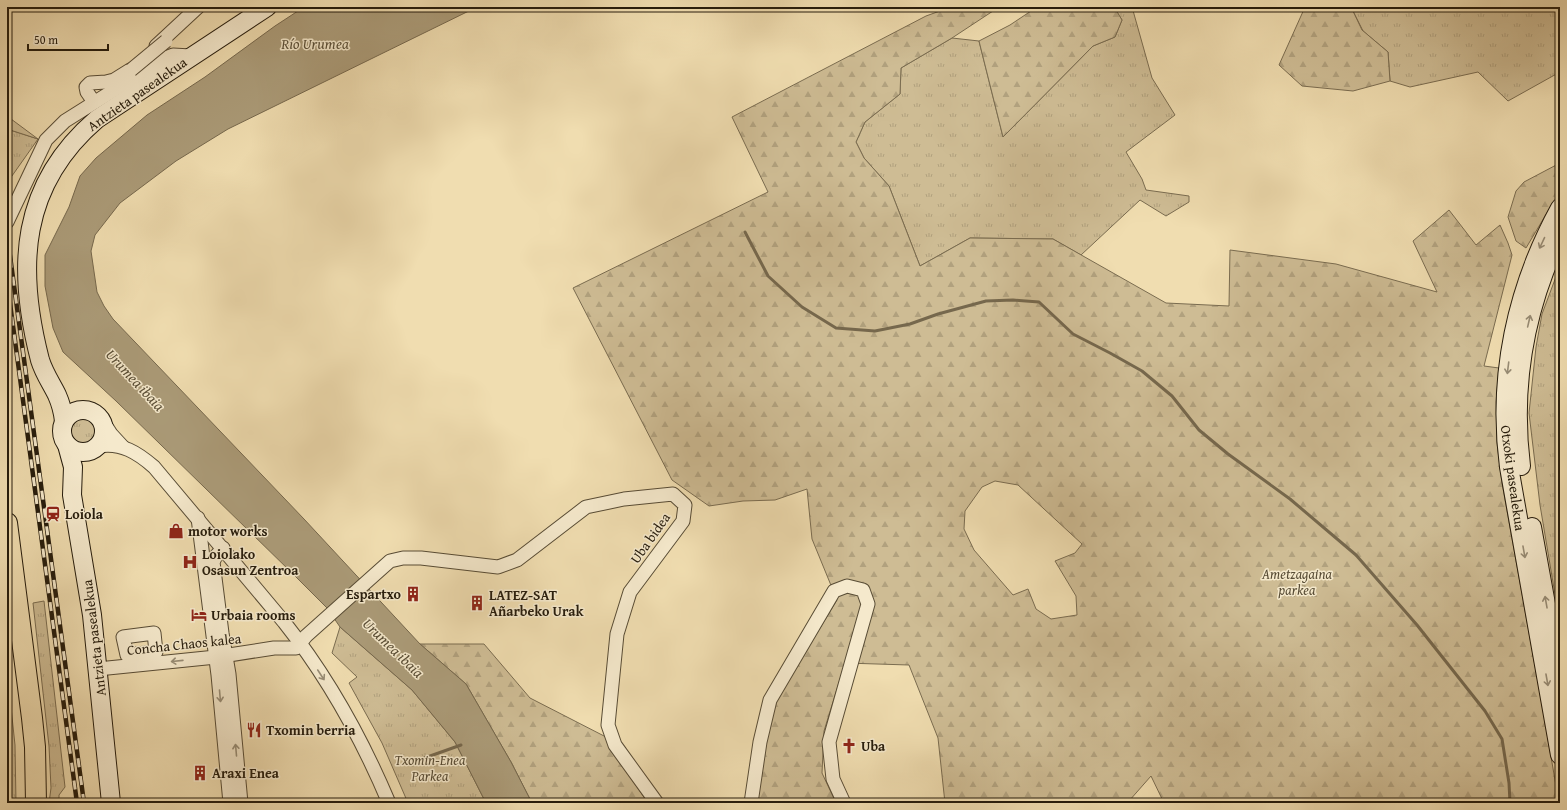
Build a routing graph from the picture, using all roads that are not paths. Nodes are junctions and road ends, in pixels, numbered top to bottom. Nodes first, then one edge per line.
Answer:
1 (198, 7) edge
2 (208, 7) edge
3 (266, 7) edge
4 (191, 56) junction
5 (122, 75) junction
6 (90, 83) junction
7 (94, 102) junction
8 (1560, 208) edge
9 (7, 222) edge
10 (1560, 235) edge
11 (56, 393) junction
12 (82, 409) junction
13 (64, 421) junction
14 (104, 423) junction
15 (67, 445) junction
16 (123, 447) junction
17 (95, 449) junction
18 (73, 475) junction
19 (198, 518) junction
20 (7, 523) edge
21 (223, 548) junction
22 (7, 618) edge
23 (284, 622) junction
24 (304, 638) junction
25 (274, 648) junction
26 (221, 657) junction
27 (98, 669) junction
28 (1560, 681) edge
29 (1560, 755) edge
30 (23, 803) edge
31 (36, 803) edge
32 (111, 803) edge
33 (230, 803) edge
34 (241, 803) edge
35 (389, 803) edge
36 (657, 803) edge
37 (751, 803) edge
38 (844, 803) edge

1 - 5 street
2 - 5 street, bridge
3 - 4 main road, Antzieta pasealekua
4 - 7 street
4 - 11 main road, Antzieta pasealekua
5 - 6 street
5 - 6 street
6 - 7 street
7 - 9 street
8 -> 29 main road, Otxoki pasealekua
28 -> 10 main road, Otxoki pasealekua
11 - 12 main road, Antzieta pasealekua
11 - 13 main road, Antzieta pasealekua
12 - 13 main road
12 - 14 main road
13 - 15 main road
14 - 16 street
14 - 17 main road
15 - 17 main road
15 - 18 main road, Antzieta pasealekua
16 - 17 street
16 - 19 street
17 - 18 main road
18 - 27 main road, Antzieta pasealekua
19 - 21 street
19 - 26 street
20 - 31 main road
21 - 23 street
21 - 26 street
22 - 30 main road
23 - 24 street
23 - 25 street
24 - 25 street, Concha Chaos kalea
24 -> 35 street
24 - 36 street, Uba bidea
25 - 26 street, Concha Chaos kalea
26 -> 27 street, Concha Chaos kalea
26 -> 33 street
34 -> 26 street
27 - 32 main road, Antzieta pasealekua
37 - 38 street

